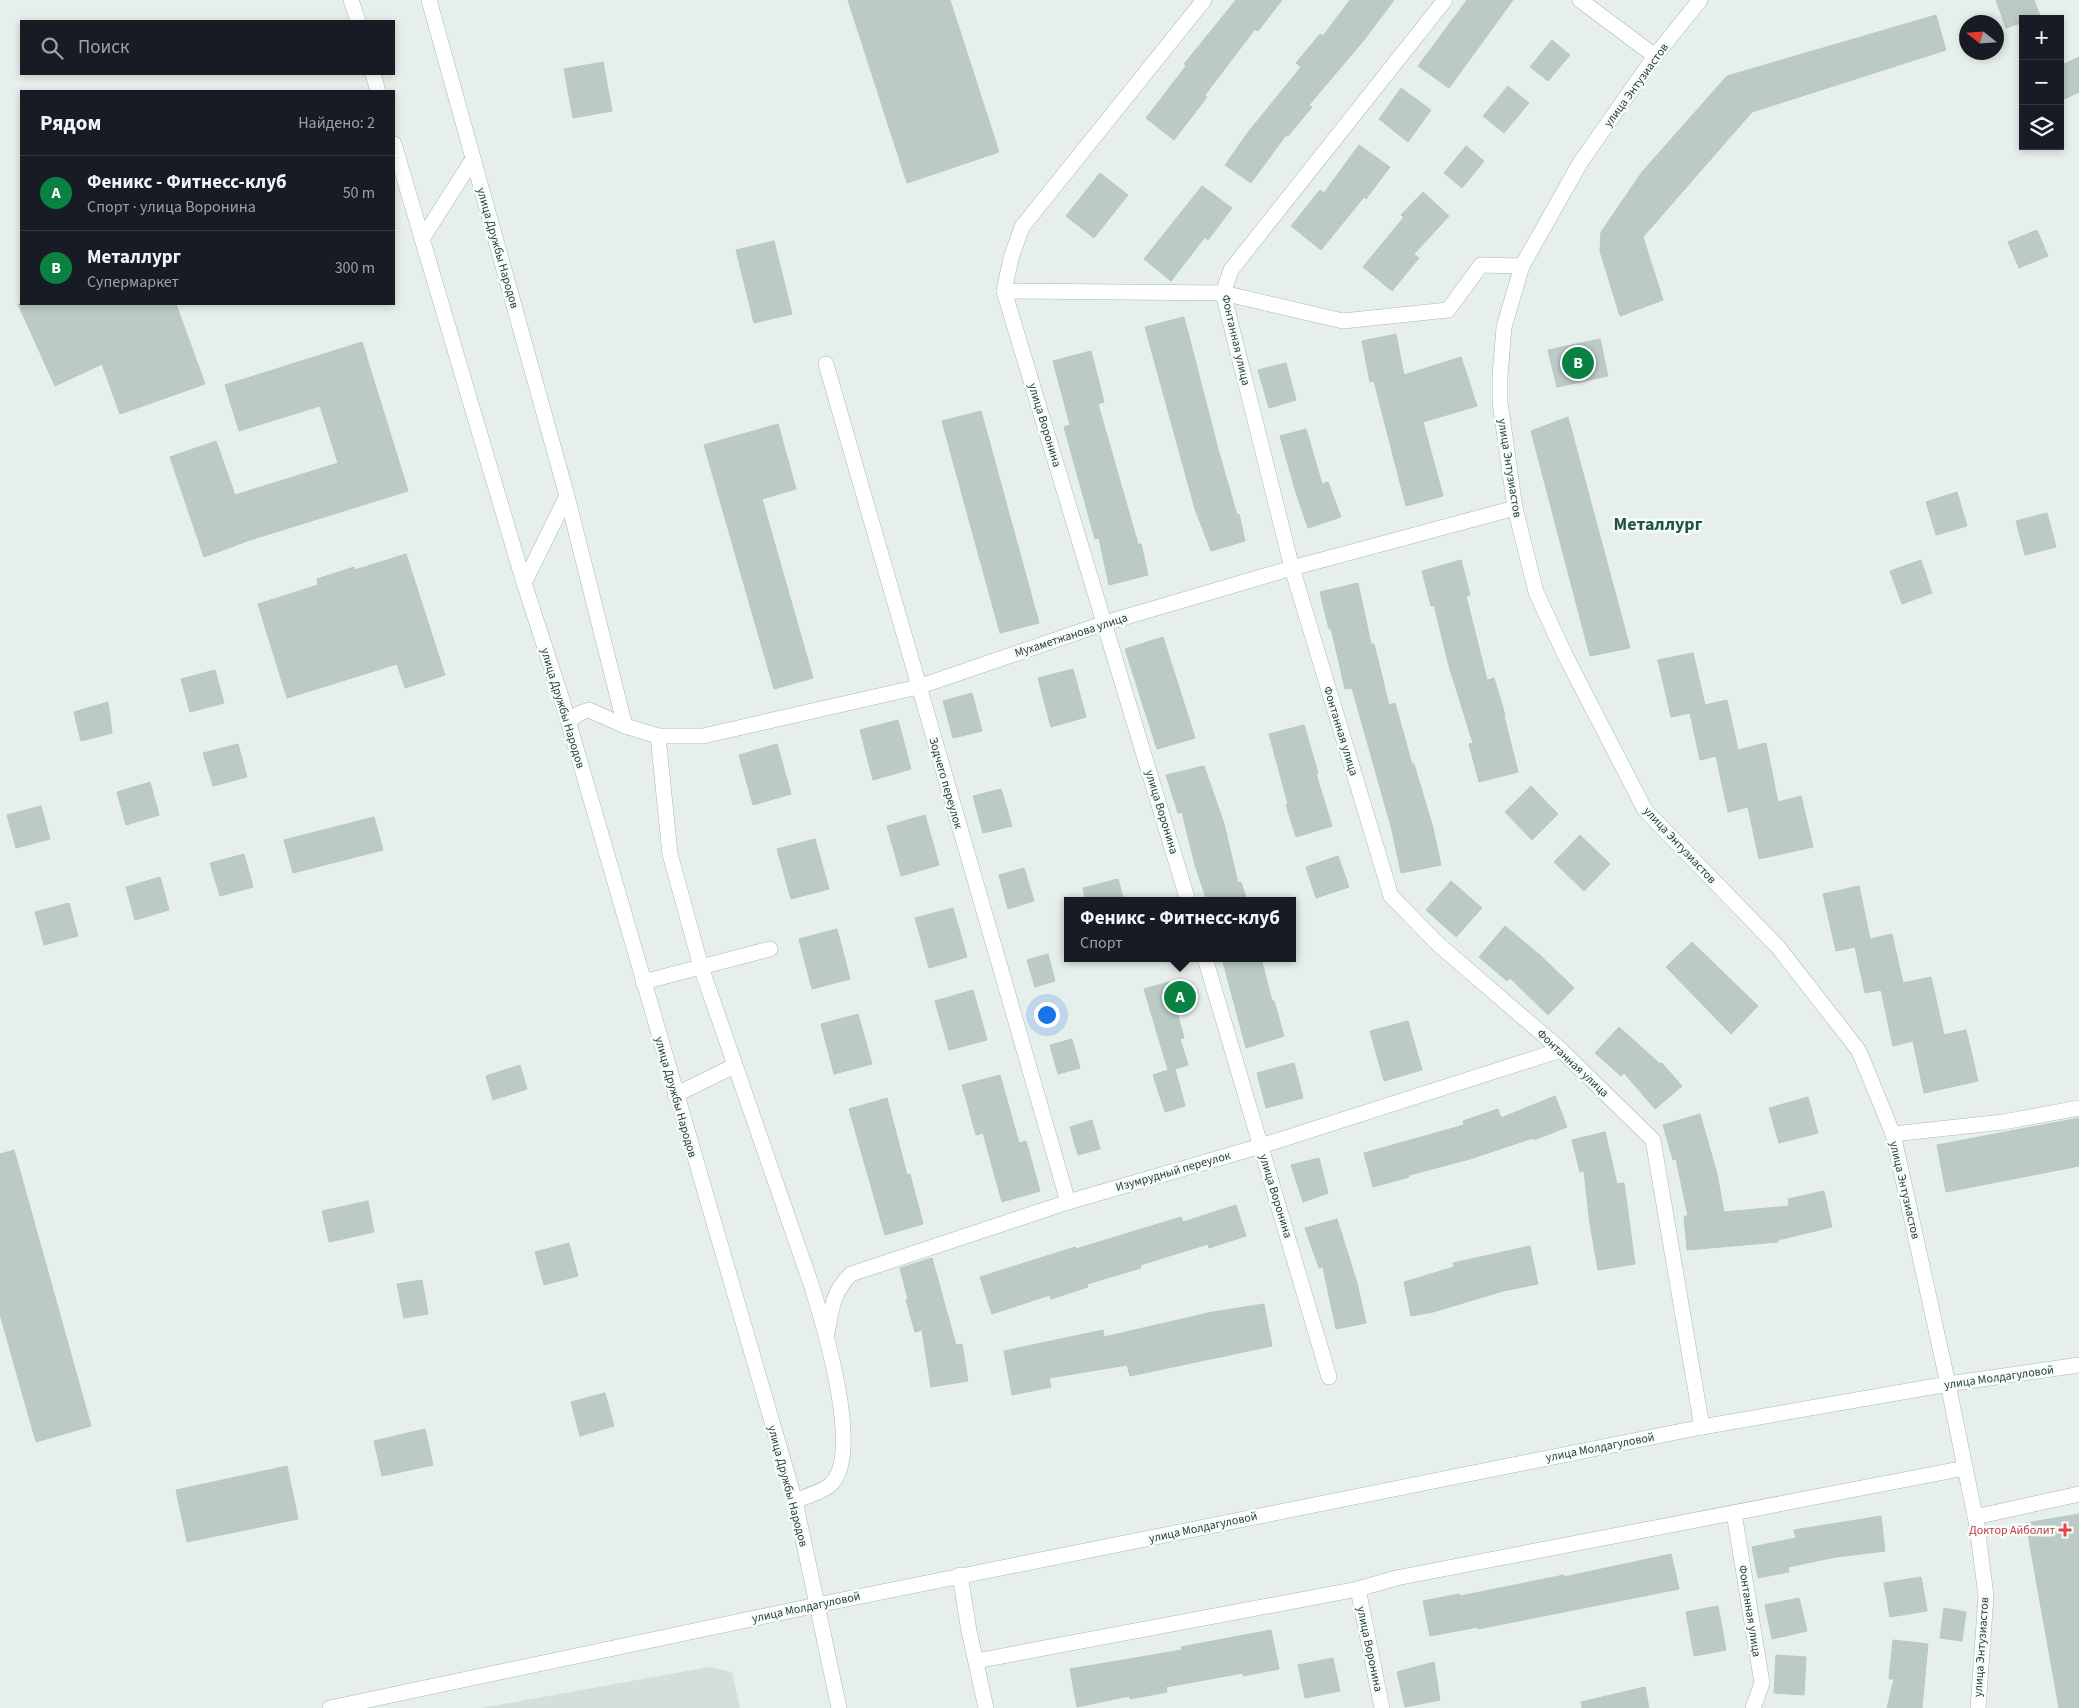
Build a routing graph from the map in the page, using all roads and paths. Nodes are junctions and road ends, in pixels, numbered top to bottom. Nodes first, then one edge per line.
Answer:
1 (351, 0) edge
2 (429, 0) edge
3 (1204, 0) edge
4 (1445, 0) edge
5 (1580, 0) edge
6 (1700, 0) edge
7 (358, 20) edge
8 (1655, 56) junction
9 (373, 75) edge
10 (378, 90) edge
11 (395, 147) edge
12 (473, 159) junction
13 (422, 239) junction
14 (1522, 266) junction
15 (1004, 291) junction
16 (1223, 293) junction
17 (826, 364) dead end
18 (567, 496) junction
19 (1515, 508) junction
20 (1292, 568) junction
21 (524, 583) junction
22 (1105, 623) junction
23 (918, 687) junction
24 (568, 721) junction
25 (625, 726) junction
26 (658, 736) junction
27 (1187, 897) edge
28 (770, 949) dead end
29 (1206, 962) edge
30 (701, 967) junction
31 (643, 982) junction
32 (1561, 1050) junction
33 (734, 1066) junction
34 (675, 1095) junction
35 (2079, 1108) edge
36 (1893, 1134) junction
37 (1261, 1146) junction
38 (1068, 1202) junction
39 (826, 1335) junction
40 (2079, 1365) edge
41 (1329, 1377) dead end
42 (1948, 1384) junction
43 (1702, 1427) junction
44 (1965, 1468) junction
45 (2079, 1494) edge
46 (795, 1501) junction
47 (1734, 1514) junction
48 (1975, 1517) junction
49 (960, 1575) junction
50 (1358, 1589) junction
51 (817, 1605) junction
52 (976, 1661) junction
53 (330, 1708) edge
54 (839, 1708) edge
55 (986, 1708) edge
56 (1382, 1708) edge
57 (1753, 1708) edge
58 (1978, 1708) edge

1 - 7 street
2 - 12 street, улица Дружбы Народов
3 - 15 street, улица Воронина
4 - 16 street, Фонтанная улица
5 - 8 street
6 - 8 street, улица Энтузиастов
8 - 14 street, улица Энтузиастов
9 - 10 street
11 - 13 street, улица Дружбы Народов
12 - 13 street
12 - 18 street, улица Дружбы Народов
13 - 21 street, улица Дружбы Народов
14 - 16 street
14 - 19 street, улица Энтузиастов
15 - 16 street
15 - 22 street, улица Воронина
16 - 20 street, Фонтанная улица
17 - 23 street, Зодчего переулок
18 - 21 street
18 - 25 street, улица Дружбы Народов
19 - 20 street, Мухаметжанова улица
19 - 36 street, улица Энтузиастов
20 - 22 street, Мухаметжанова улица
20 - 32 street, Фонтанная улица
21 - 24 street, улица Дружбы Народов
22 - 23 street, Мухаметжанова улица
22 - 27 street, улица Воронина
23 - 26 street, Мухаметжанова улица
23 - 38 street, Зодчего переулок
24 - 25 street, Мухаметжанова улица
24 - 31 street, улица Дружбы Народов
25 - 26 street, Мухаметжанова улица
26 - 30 street
28 - 30 street
29 - 37 street, улица Воронина
30 - 31 street
30 - 33 street
31 - 34 street, улица Дружбы Народов
32 - 37 street, Изумрудный переулок
32 - 43 street, Фонтанная улица
33 - 34 street
33 - 39 street
34 - 46 street, улица Дружбы Народов
35 - 36 street
36 - 42 street, улица Энтузиастов
37 - 38 street, Изумрудный переулок
37 - 41 street, улица Воронина
38 - 39 street, Изумрудный переулок
39 - 46 street
40 - 42 street, улица Молдагуловой
42 - 43 street, улица Молдагуловой
42 - 44 street, улица Энтузиастов
43 - 49 street, улица Молдагуловой
44 - 47 street
44 - 48 street, улица Энтузиастов
45 - 48 street
46 - 51 street, улица Дружбы Народов
47 - 50 street
47 - 57 street, Фонтанная улица
48 - 58 street, улица Энтузиастов
49 - 51 street, улица Молдагуловой
49 - 52 street
50 - 52 street
50 - 56 street, улица Воронина
51 - 53 street, улица Молдагуловой
51 - 54 street, улица Дружбы Народов
52 - 55 street

